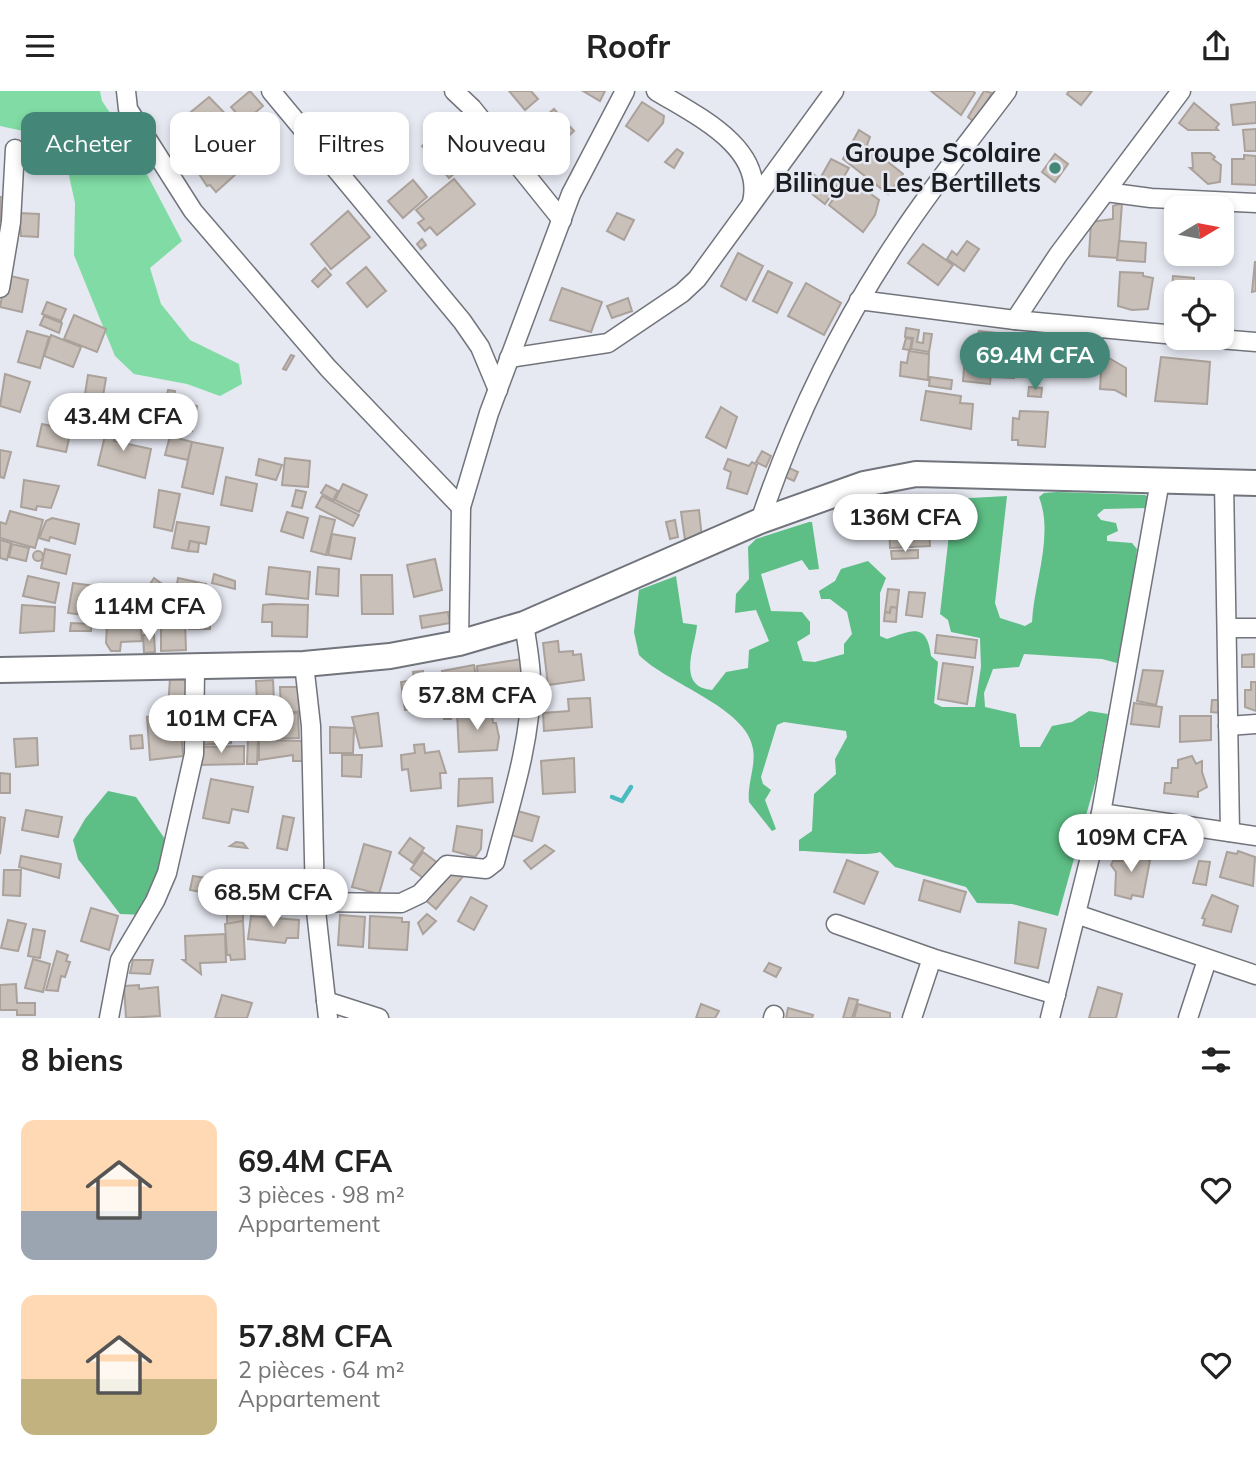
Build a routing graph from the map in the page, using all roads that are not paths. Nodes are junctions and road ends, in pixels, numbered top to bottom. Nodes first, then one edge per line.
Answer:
1 (127, 91) edge
2 (271, 91) edge
3 (454, 91) edge
4 (625, 91) edge
5 (656, 91) edge
6 (834, 91) edge
7 (1007, 91) edge
8 (1181, 91) edge
9 (15, 149) dead end
10 (1106, 192) junction
11 (752, 202) junction
12 (1256, 203) edge
13 (562, 220) junction
14 (0, 288) edge
15 (859, 300) junction
16 (1015, 320) junction
17 (1164, 334) edge
18 (1234, 340) edge
19 (1256, 342) edge
20 (509, 358) junction
21 (498, 390) junction
22 (1160, 481) junction
23 (1224, 482) junction
24 (1256, 483) edge
25 (461, 507) junction
26 (760, 521) junction
27 (524, 624) junction
28 (1227, 628) junction
29 (1256, 628) edge
30 (459, 643) junction
31 (304, 664) junction
32 (195, 667) junction
33 (0, 670) edge
34 (1256, 724) edge
35 (1228, 726) junction
36 (1101, 813) junction
37 (1230, 832) junction
38 (1256, 836) edge
39 (315, 901) junction
40 (1076, 914) junction
41 (836, 924) dead end
42 (932, 958) junction
43 (1207, 960) junction
44 (1256, 975) edge
45 (1056, 995) junction
46 (327, 1010) edge
47 (109, 1018) edge
48 (379, 1018) edge
49 (912, 1018) edge
50 (1050, 1018) edge
51 (1188, 1018) edge

1 - 25 street
2 - 21 street
3 - 13 street
4 - 13 street
5 - 11 street
6 - 11 street
7 - 15 street
8 - 10 street
9 - 14 street
10 - 12 street
10 - 16 street
11 - 20 street
13 - 20 street
15 - 16 street
15 - 26 street
16 - 17 street
18 - 19 street
20 - 21 street
21 - 25 street
22 - 23 main road
22 - 26 main road
22 - 36 street
23 - 24 main road
23 - 28 street
25 - 30 street
26 - 27 main road
27 - 30 main road
27 - 39 street
28 - 29 street
28 - 35 street
30 - 31 main road
31 - 32 main road
31 - 39 street
32 - 33 main road
32 - 47 street
34 - 35 street
35 - 37 street
36 - 37 street
36 - 40 street
37 - 38 street
39 - 46 street
40 - 43 street
40 - 45 street
41 - 42 street
42 - 45 street
42 - 49 street
43 - 44 street
43 - 51 street
45 - 50 street
46 - 48 street

